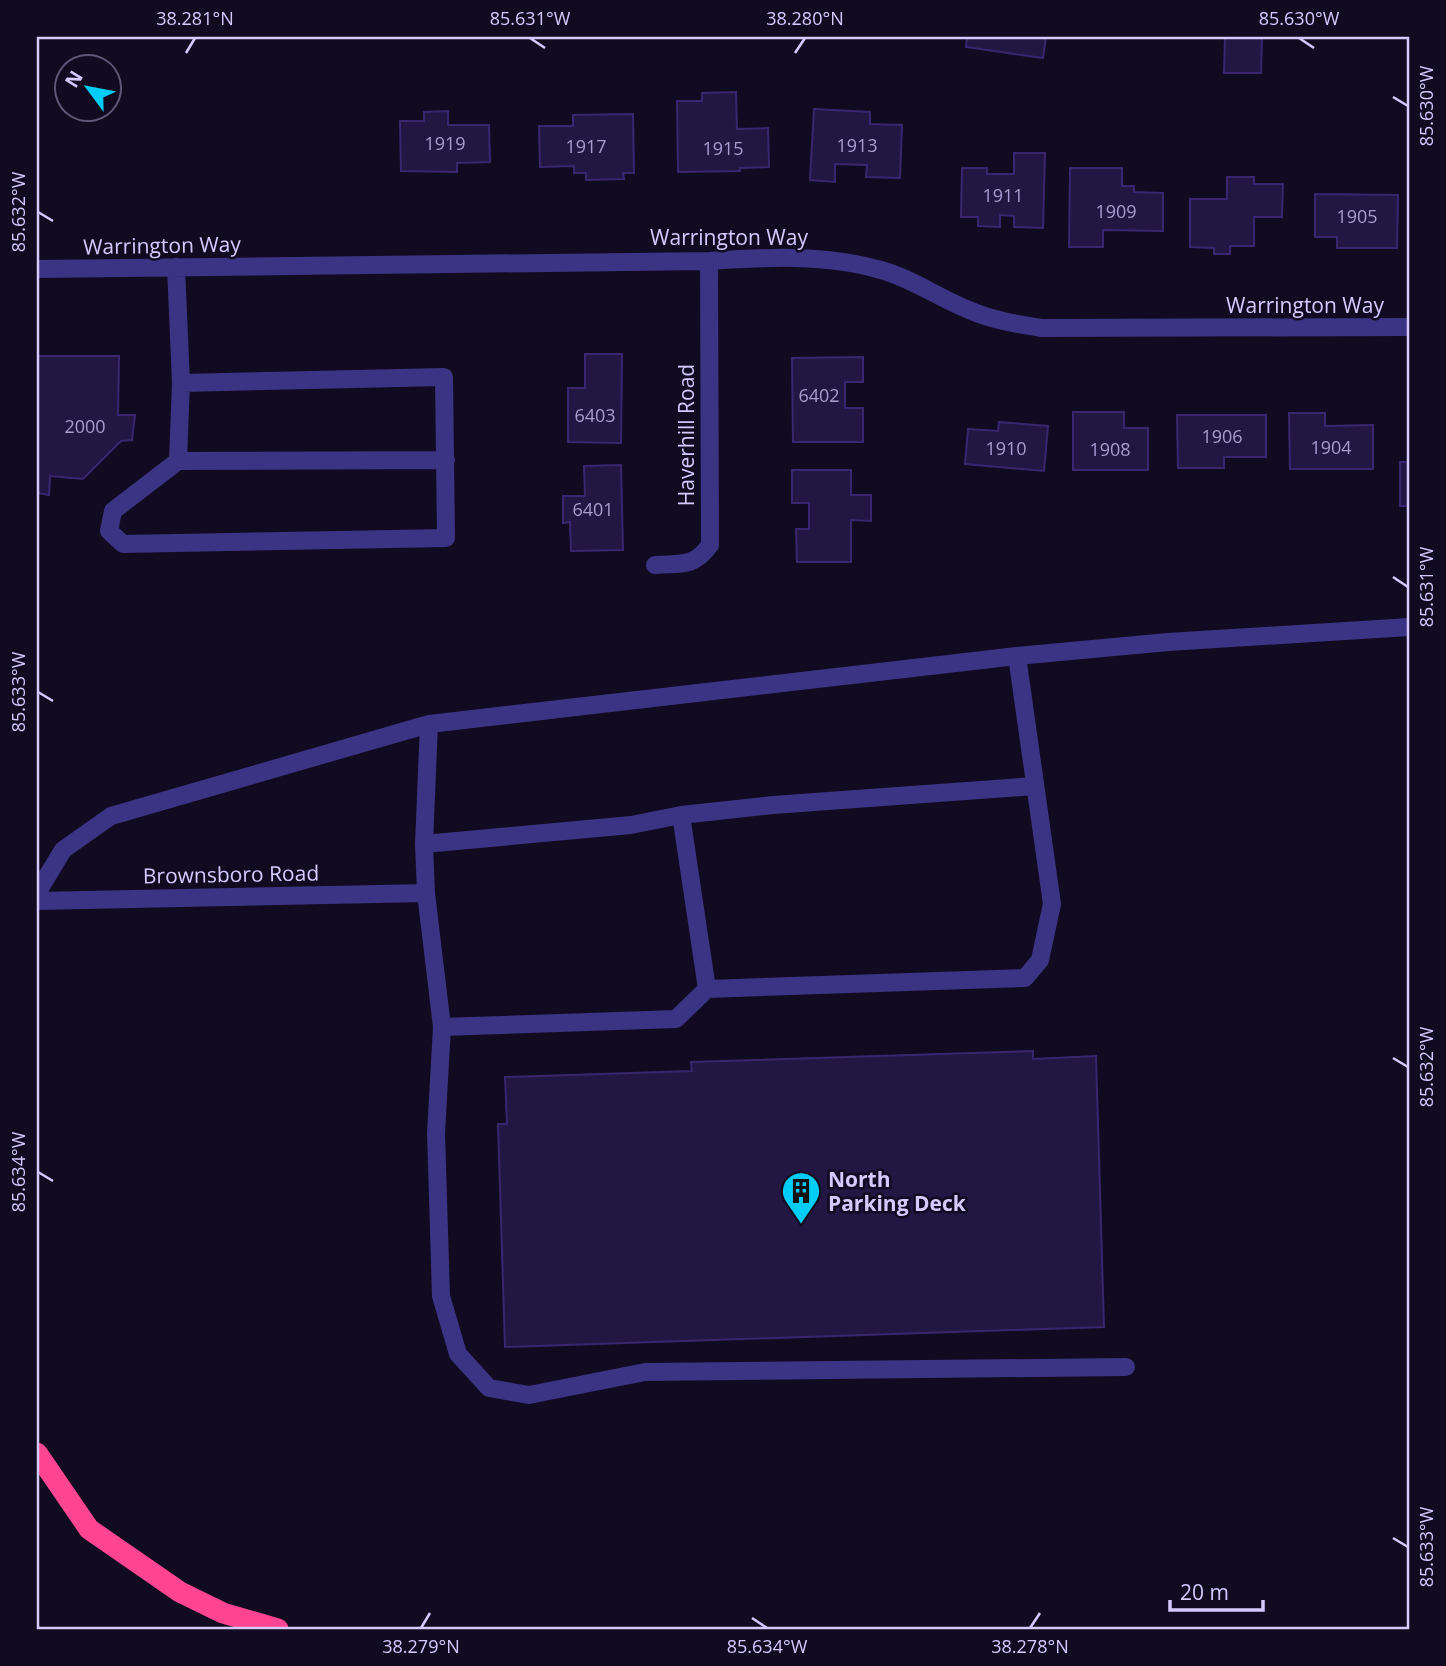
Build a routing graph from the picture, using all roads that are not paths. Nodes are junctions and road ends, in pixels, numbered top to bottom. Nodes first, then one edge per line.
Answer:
1 (709, 261) junction
2 (176, 267) junction
3 (37, 269) edge
4 (1409, 327) edge
5 (181, 383) junction
6 (446, 460) junction
7 (178, 461) junction
8 (655, 565) dead end
9 (1409, 627) edge
10 (1017, 656) junction
11 (429, 724) junction
12 (1035, 786) junction
13 (681, 815) junction
14 (425, 844) junction
15 (426, 892) junction
16 (37, 893) edge
17 (37, 901) edge
18 (706, 989) junction
19 (442, 1027) junction
20 (1126, 1367) dead end
21 (37, 1453) edge
22 (278, 1629) edge

1 - 2 street, Warrington Way
1 - 4 street, Warrington Way
1 - 8 street, Haverhill Road
2 - 3 street, Warrington Way
2 - 5 street
5 - 6 street
5 - 7 street
6 - 7 street
6 - 7 street
9 - 10 street
10 - 11 street
10 - 12 street
11 - 14 street
11 - 16 street
12 - 13 street
12 - 18 street
13 - 14 street
13 - 18 street
14 - 15 street
15 - 17 street, Brownsboro Road
15 - 19 street
18 - 19 street
19 - 20 street
21 - 22 highway

